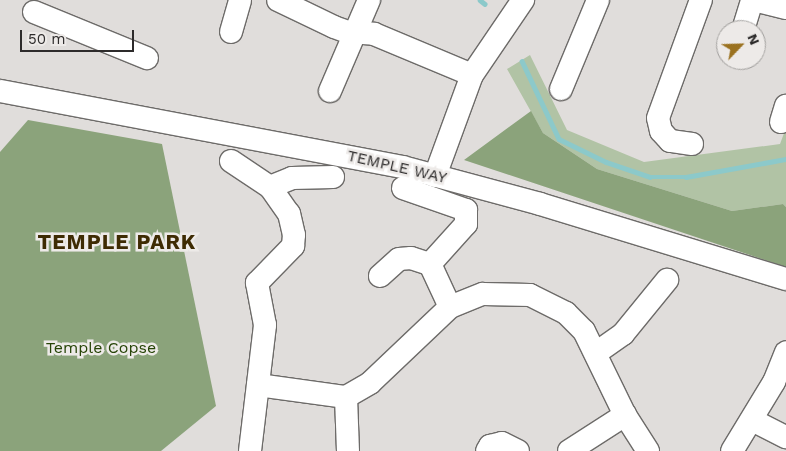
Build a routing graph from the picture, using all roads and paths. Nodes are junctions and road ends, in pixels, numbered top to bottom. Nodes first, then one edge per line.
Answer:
1 (240, 0) edge
2 (278, 0) edge
3 (369, 0) edge
4 (598, 0) edge
5 (701, 0) edge
6 (753, 0) edge
7 (519, 1) edge
8 (786, 8) edge
9 (60, 10) edge
10 (34, 12) dead end
11 (746, 20) edge
12 (358, 31) junction
13 (231, 32) dead end
14 (147, 58) dead end
15 (472, 75) junction
16 (561, 89) dead end
17 (0, 91) edge
18 (330, 92) dead end
19 (692, 144) dead end
20 (232, 161) dead end
21 (333, 176) dead end
22 (435, 176) junction
23 (270, 187) junction
24 (403, 188) dead end
25 (430, 264) junction
26 (380, 276) dead end
27 (786, 279) edge
28 (666, 280) dead end
29 (450, 307) junction
30 (786, 352) edge
31 (596, 353) junction
32 (258, 385) junction
33 (346, 397) junction
34 (625, 416) junction
35 (752, 420) junction
36 (781, 441) edge
37 (250, 451) edge
38 (348, 451) edge
39 (487, 451) edge
40 (518, 451) edge
41 (569, 451) edge
42 (648, 451) edge
43 (732, 451) edge

1 - 13 street
2 - 12 street
3 - 12 street
4 - 16 street
5 - 19 street
6 - 8 street
6 - 11 street
7 - 15 street
9 - 10 street
9 - 14 street
12 - 15 street
12 - 18 street
15 - 22 street
17 - 22 street, TEMPLE WAY
20 - 23 street
21 - 23 street
22 - 27 street, TEMPLE WAY
23 - 32 street
24 - 25 street
25 - 26 street
25 - 29 street
28 - 31 street
29 - 31 street
29 - 33 street
30 - 35 street
31 - 34 street
32 - 33 street
32 - 37 street
33 - 38 street
34 - 41 street
34 - 42 street
35 - 36 street
35 - 43 street
39 - 40 street

